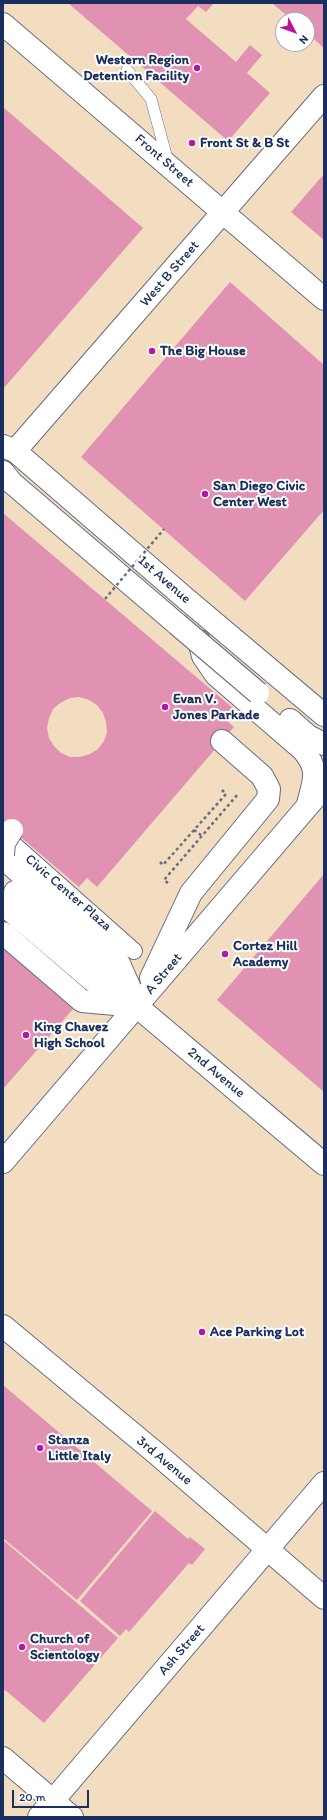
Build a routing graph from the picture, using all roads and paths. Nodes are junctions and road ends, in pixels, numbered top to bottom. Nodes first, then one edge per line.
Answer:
1 (3, 24) edge
2 (127, 70) dead end
3 (324, 96) edge
4 (169, 166) junction
5 (223, 212) junction
6 (324, 299) edge
7 (9, 449) edge
8 (3, 472) edge
9 (164, 530) dead end
10 (185, 598) junction
11 (105, 599) dead end
12 (324, 715) edge
13 (222, 741) dead end
14 (324, 744) edge
15 (324, 786) edge
16 (222, 790) dead end
17 (308, 805) junction
18 (194, 830) junction
19 (8, 833) edge
20 (202, 836) dead end
21 (3, 855) edge
22 (3, 858) edge
23 (160, 862) dead end
24 (10, 899) dead end
25 (3, 933) edge
26 (125, 954) junction
27 (137, 1006) junction
28 (3, 1162) edge
29 (324, 1164) edge
30 (3, 1326) edge
31 (324, 1483) edge
32 (268, 1549) junction
33 (324, 1598) edge
34 (3, 1758) edge
35 (46, 1809) edge
36 (72, 1817) edge

1 - 4 main road, Front Street
2 - 4 lane
3 - 5 main road, West B Street
4 - 5 main road, Front Street
5 - 6 main road, Front Street
5 - 7 main road, West B Street
7 - 10 main road, 1st Avenue
8 - 14 main road, bridge
9 - 11 path, bridge
10 - 12 main road, 1st Avenue
10 - 17 main road
13 - 27 main road
15 - 17 main road, A Street
16 - 18 path
17 - 27 main road, A Street
18 - 20 path
18 - 23 path
19 - 21 main road, bridge
19 - 26 street, Civic Center Plaza
22 - 26 main road
24 - 27 main road, 2nd Avenue
25 - 27 main road
26 - 27 main road
27 - 28 main road, A Street
27 - 29 main road, 2nd Avenue
30 - 32 main road, 3rd Avenue
31 - 32 main road, Ash Street
32 - 33 main road, 3rd Avenue
32 - 35 main road, Ash Street
34 - 35 main road
35 - 36 main road

